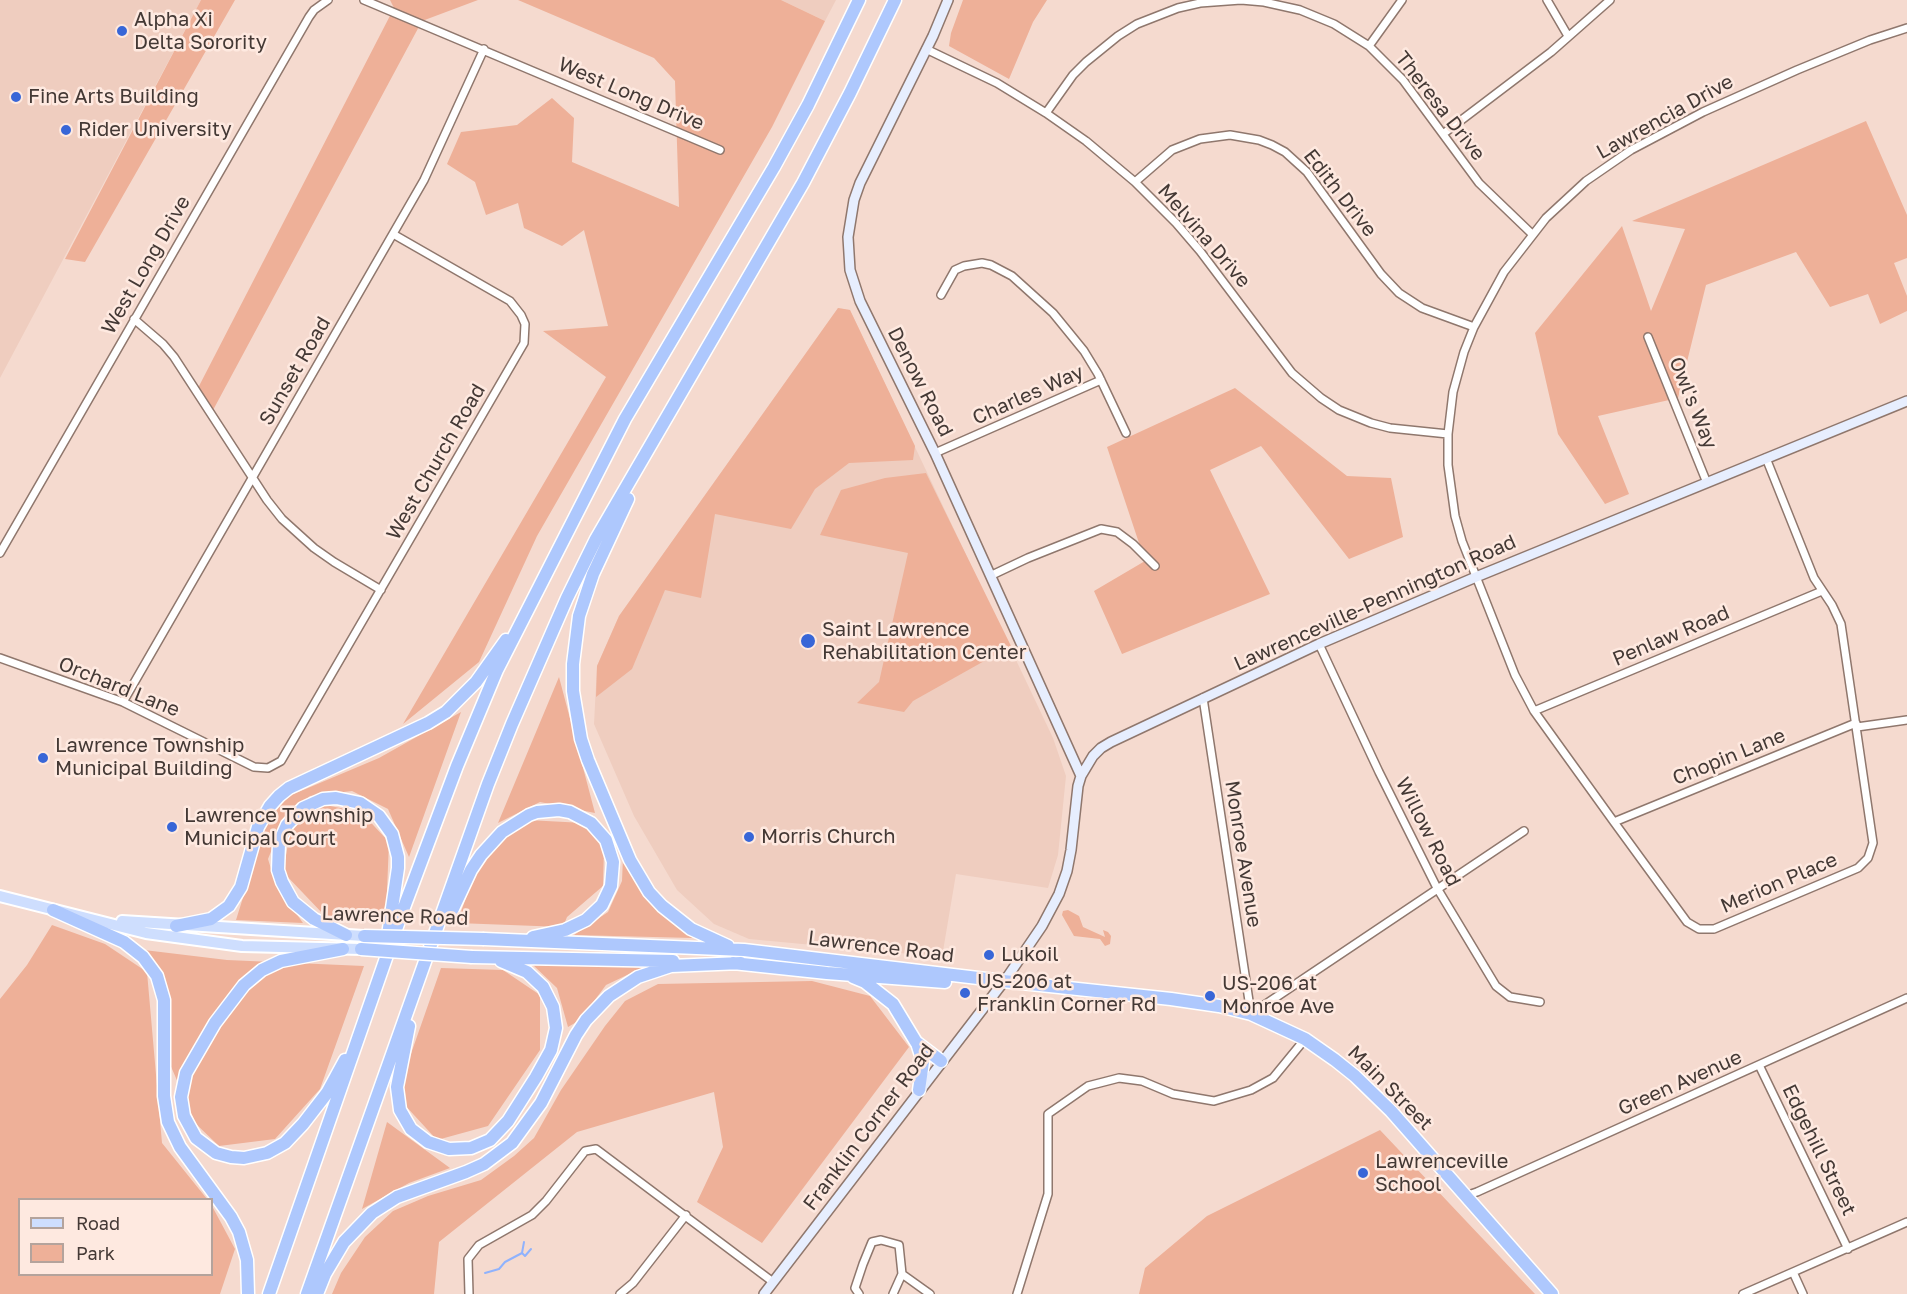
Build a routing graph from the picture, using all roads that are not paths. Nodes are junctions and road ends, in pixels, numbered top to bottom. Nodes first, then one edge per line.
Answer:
1 (328, 0) edge
2 (364, 0) edge
3 (859, 0) edge
4 (895, 0) edge
5 (948, 0) edge
6 (1241, 0) edge
7 (1402, 0) edge
8 (1547, 0) edge
9 (1610, 0) edge
10 (1907, 28) edge
11 (1568, 36) junction
12 (1369, 46) junction
13 (484, 49) junction
14 (926, 49) junction
15 (1046, 113) junction
16 (1443, 135) junction
17 (720, 150) dead end
18 (1135, 182) junction
19 (393, 234) junction
20 (1532, 234) junction
21 (941, 295) dead end
22 (134, 319) junction
23 (1474, 327) junction
24 (1648, 337) dead end
25 (1101, 380) junction
26 (1907, 401) edge
27 (660, 430) junction
28 (1126, 433) dead end
29 (1448, 434) junction
30 (935, 453) junction
31 (1766, 458) junction
32 (252, 478) junction
33 (1707, 483) junction
34 (0, 553) edge
35 (1155, 566) dead end
36 (992, 575) junction
37 (1476, 577) junction
38 (381, 590) junction
39 (1821, 591) junction
40 (522, 620) junction
41 (1319, 644) junction
42 (0, 658) edge
43 (1203, 698) junction
44 (123, 702) junction
45 (1534, 711) junction
46 (1907, 720) edge
47 (1856, 725) junction
48 (285, 755) joint
49 (1081, 776) junction
50 (1614, 822) junction
51 (1524, 831) dead end
52 (1437, 888) junction
53 (0, 896) edge
54 (53, 910) junction
55 (86, 918) junction
56 (176, 926) junction
57 (346, 935) junction
58 (364, 936) joint
59 (512, 941) junction
60 (431, 944) junction
61 (343, 949) junction
62 (361, 949) joint
63 (744, 950) junction
64 (491, 957) junction
65 (385, 963) junction
66 (741, 963) junction
67 (846, 974) junction
68 (418, 981) junction
69 (1003, 981) junction
70 (374, 996) junction
71 (1907, 998) edge
72 (1540, 1002) dead end
73 (1251, 1014) junction
74 (1305, 1039) junction
75 (916, 1042) junction
76 (941, 1060) junction
77 (1759, 1065) junction
78 (919, 1090) junction
79 (1465, 1196) junction
80 (686, 1215) junction
81 (1907, 1222) edge
82 (1848, 1249) junction
83 (1793, 1272) junction
84 (902, 1274) junction
85 (773, 1282) junction
86 (248, 1294) edge
87 (269, 1294) edge
88 (307, 1294) edge
89 (317, 1294) edge
90 (469, 1294) edge
91 (620, 1294) edge
92 (764, 1294) edge
93 (859, 1294) edge
94 (893, 1294) edge
95 (930, 1294) edge
96 (1017, 1294) edge
97 (1552, 1294) edge
98 (1743, 1294) edge
99 (1803, 1294) edge

1 - 22 street, West Long Drive
2 - 13 street, West Long Drive
3 - 40 highway
4 - 27 highway
5 - 14 street, Denow Road
6 - 12 street, Theresa Drive
6 - 15 street, Theresa Drive
7 - 12 street
8 - 11 street
9 - 11 street
10 - 20 street, Lawrencia Drive
11 - 16 street
12 - 16 street, Theresa Drive
13 - 17 street, West Long Drive
13 - 19 street, Sunset Road
14 - 15 street, Melvina Drive
14 - 30 street, Denow Road
15 - 18 street, Melvina Drive
16 - 20 street, Theresa Drive
18 - 23 street, Edith Drive
18 - 29 street, Melvina Drive
19 - 32 street, Sunset Road
19 - 38 street, West Church Road
20 - 23 street, Lawrencia Drive
21 - 25 street
22 - 32 street
22 - 34 street, West Long Drive
23 - 29 street, Lawrencia Drive
24 - 33 street, Owl's Way
25 - 28 street
25 - 30 street, Charles Way
26 - 31 street, Lawrenceville-Pennington Road
27 - 60 highway
27 - 63 highway
29 - 37 street, Lawrencia Drive
30 - 36 street, Denow Road
31 - 33 street, Lawrenceville-Pennington Road
31 - 39 street, Merion Place
32 - 38 street
32 - 44 street, Sunset Road
33 - 37 street, Lawrenceville-Pennington Road
35 - 36 street
36 - 49 street, Denow Road
37 - 41 street, Lawrenceville-Pennington Road
37 - 45 street, Merion Place
38 - 48 street, West Church Road
39 - 45 street, Penlaw Road
39 - 47 street, Merion Place
40 - 56 highway
40 - 65 highway
41 - 43 street, Lawrenceville-Pennington Road
41 - 52 street, Willow Road
42 - 44 street, Orchard Lane
43 - 49 street, Lawrenceville-Pennington Road
43 - 73 street, Monroe Avenue
44 - 48 street, Orchard Lane
45 - 50 street, Merion Place
46 - 47 street, Chopin Lane
47 - 50 street, Chopin Lane
47 - 50 street, Merion Place
49 - 69 street, Lawrenceville-Pennington Road
51 - 52 street
52 - 72 street, Willow Road
52 - 73 street
53 - 54 main road, Lawrence Road
54 - 55 main road, Lawrence Road
54 - 86 highway
55 - 56 main road, Lawrence Road
55 - 61 main road, Lawrence Road
56 - 57 main road, Lawrence Road
57 - 58 main road, Lawrence Road
57 - 65 highway
58 - 59 highway, Lawrence Road, bridge
59 - 60 highway
59 - 63 highway, Lawrence Road
60 - 68 highway
61 - 62 main road, Lawrence Road
61 - 70 highway
62 - 64 highway, Lawrence Road, bridge
63 - 69 highway, Lawrence Road
64 - 66 highway, Lawrence Road
64 - 68 highway
65 - 70 highway
66 - 67 highway, Lawrence Road
66 - 89 highway
67 - 69 highway, Lawrence Road
67 - 75 highway
68 - 88 highway
69 - 73 highway, Main Street
69 - 76 street, Franklin Corner Road
70 - 87 highway
71 - 77 street, Green Avenue
73 - 74 highway, Main Street
74 - 79 highway, Main Street
74 - 96 street
75 - 76 highway
75 - 78 highway
76 - 78 street, Franklin Corner Road
77 - 79 street, Green Avenue
77 - 82 street, Edgehill Street
78 - 85 street, Franklin Corner Road
79 - 97 highway, Main Street
80 - 85 street
80 - 90 street
80 - 91 street
81 - 82 street
82 - 83 street
83 - 98 street
83 - 99 street
84 - 93 street
84 - 94 street
84 - 95 street
85 - 92 street, Franklin Corner Road

